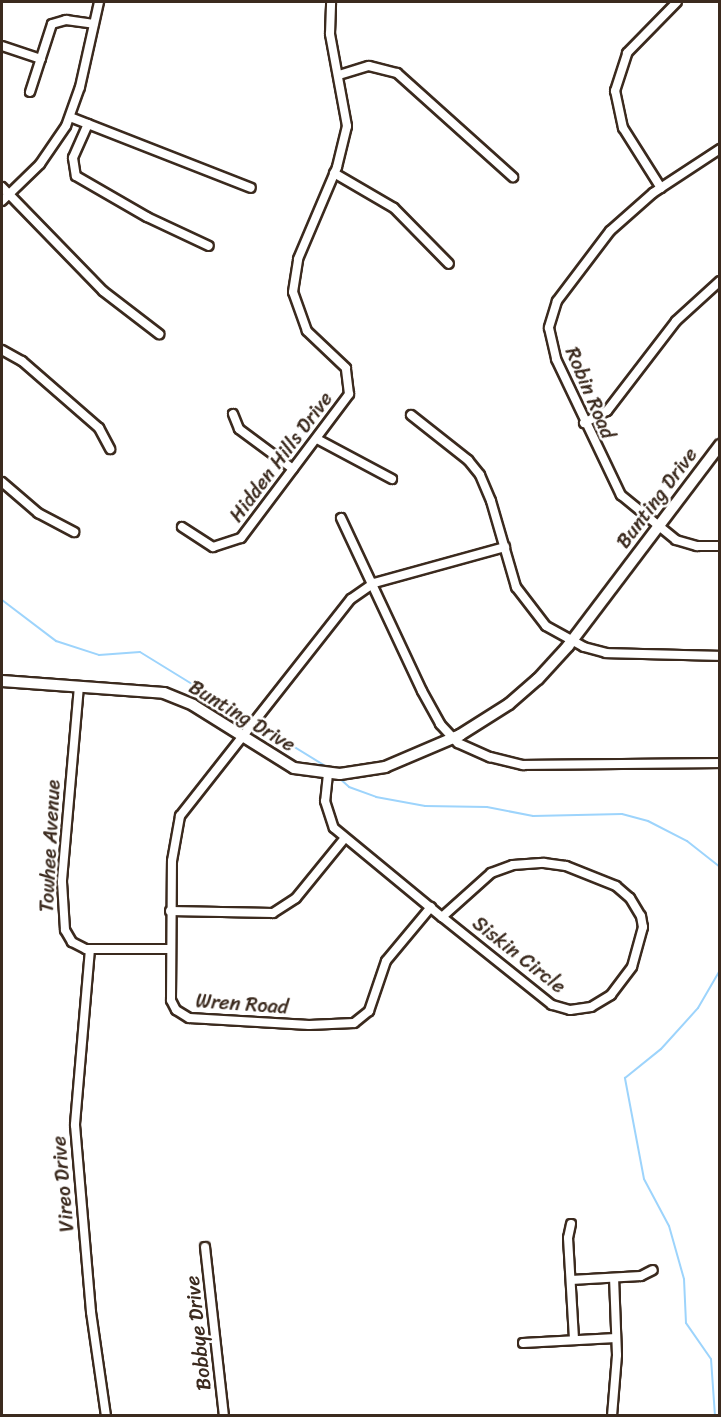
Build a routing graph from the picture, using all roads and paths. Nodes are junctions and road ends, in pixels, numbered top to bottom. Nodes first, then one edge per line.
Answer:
1 (99, 2) edge
2 (331, 2) edge
3 (677, 2) edge
4 (94, 24) junction
5 (2, 46) edge
6 (41, 59) junction
7 (339, 75) junction
8 (30, 92) dead end
9 (70, 117) junction
10 (88, 124) junction
11 (720, 149) edge
12 (334, 173) junction
13 (513, 177) dead end
14 (2, 187) edge
15 (251, 188) dead end
16 (662, 188) junction
17 (4, 199) edge
18 (209, 246) dead end
19 (449, 264) dead end
20 (720, 281) edge
21 (159, 334) dead end
22 (2, 350) edge
23 (232, 414) dead end
24 (411, 415) dead end
25 (584, 423) junction
26 (317, 439) junction
27 (720, 445) edge
28 (110, 449) dead end
29 (293, 469) junction
30 (392, 479) dead end
31 (2, 482) edge
32 (341, 519) dead end
33 (182, 527) dead end
34 (658, 527) junction
35 (74, 532) dead end
36 (720, 546) edge
37 (505, 547) junction
38 (374, 583) junction
39 (571, 641) junction
40 (720, 656) edge
41 (2, 681) edge
42 (79, 686) junction
43 (241, 736) junction
44 (453, 739) junction
45 (720, 763) edge
46 (328, 774) junction
47 (345, 838) junction
48 (430, 907) junction
49 (171, 911) junction
50 (442, 917) junction
51 (90, 949) junction
52 (169, 949) junction
53 (571, 1224) dead end
54 (205, 1247) dead end
55 (653, 1270) dead end
56 (614, 1278) junction
57 (571, 1280) junction
58 (616, 1338) junction
59 (574, 1340) junction
60 (522, 1344) dead end
61 (106, 1416) edge
62 (224, 1416) edge
63 (612, 1416) edge

1 - 4 street
2 - 7 street, Hidden Hills Drive
3 - 16 street
4 - 6 street
4 - 9 street
5 - 6 street
6 - 8 street
7 - 12 street, Hidden Hills Drive
7 - 13 street
9 - 10 street
9 - 17 street
10 - 15 street
10 - 18 street
11 - 16 street, Robin Road
12 - 19 street
12 - 26 street, Hidden Hills Drive
14 - 17 street
16 - 25 street, Robin Road
17 - 21 street
20 - 25 street
22 - 28 street
23 - 29 street
24 - 37 street
25 - 34 street, Robin Road
26 - 29 street, Hidden Hills Drive
26 - 30 street
27 - 34 street, Bunting Drive
29 - 33 street, Hidden Hills Drive
31 - 35 street
32 - 38 street
34 - 36 street, Robin Road
34 - 39 street, Bunting Drive
37 - 38 street
37 - 39 street
38 - 43 street, Wren Road
38 - 44 street
39 - 40 street
39 - 44 street, Bunting Drive
41 - 42 street, Bunting Drive
42 - 43 street, Bunting Drive
42 - 51 street, Towhee Avenue
43 - 46 street, Bunting Drive
43 - 49 street, Wren Road
44 - 45 street
44 - 46 street, Bunting Drive
46 - 47 street, Siskin Circle
47 - 48 street, Siskin Circle
47 - 49 street
48 - 50 street, Siskin Circle
48 - 52 street, Wren Road
49 - 52 street, Wren Road
50 - 50 street, Siskin Circle
51 - 52 street
51 - 61 street, Vireo Drive
53 - 57 street
54 - 62 street, Bobbye Drive
55 - 56 street
56 - 57 street
56 - 58 street
57 - 59 street
58 - 59 street
58 - 63 street
59 - 60 street

